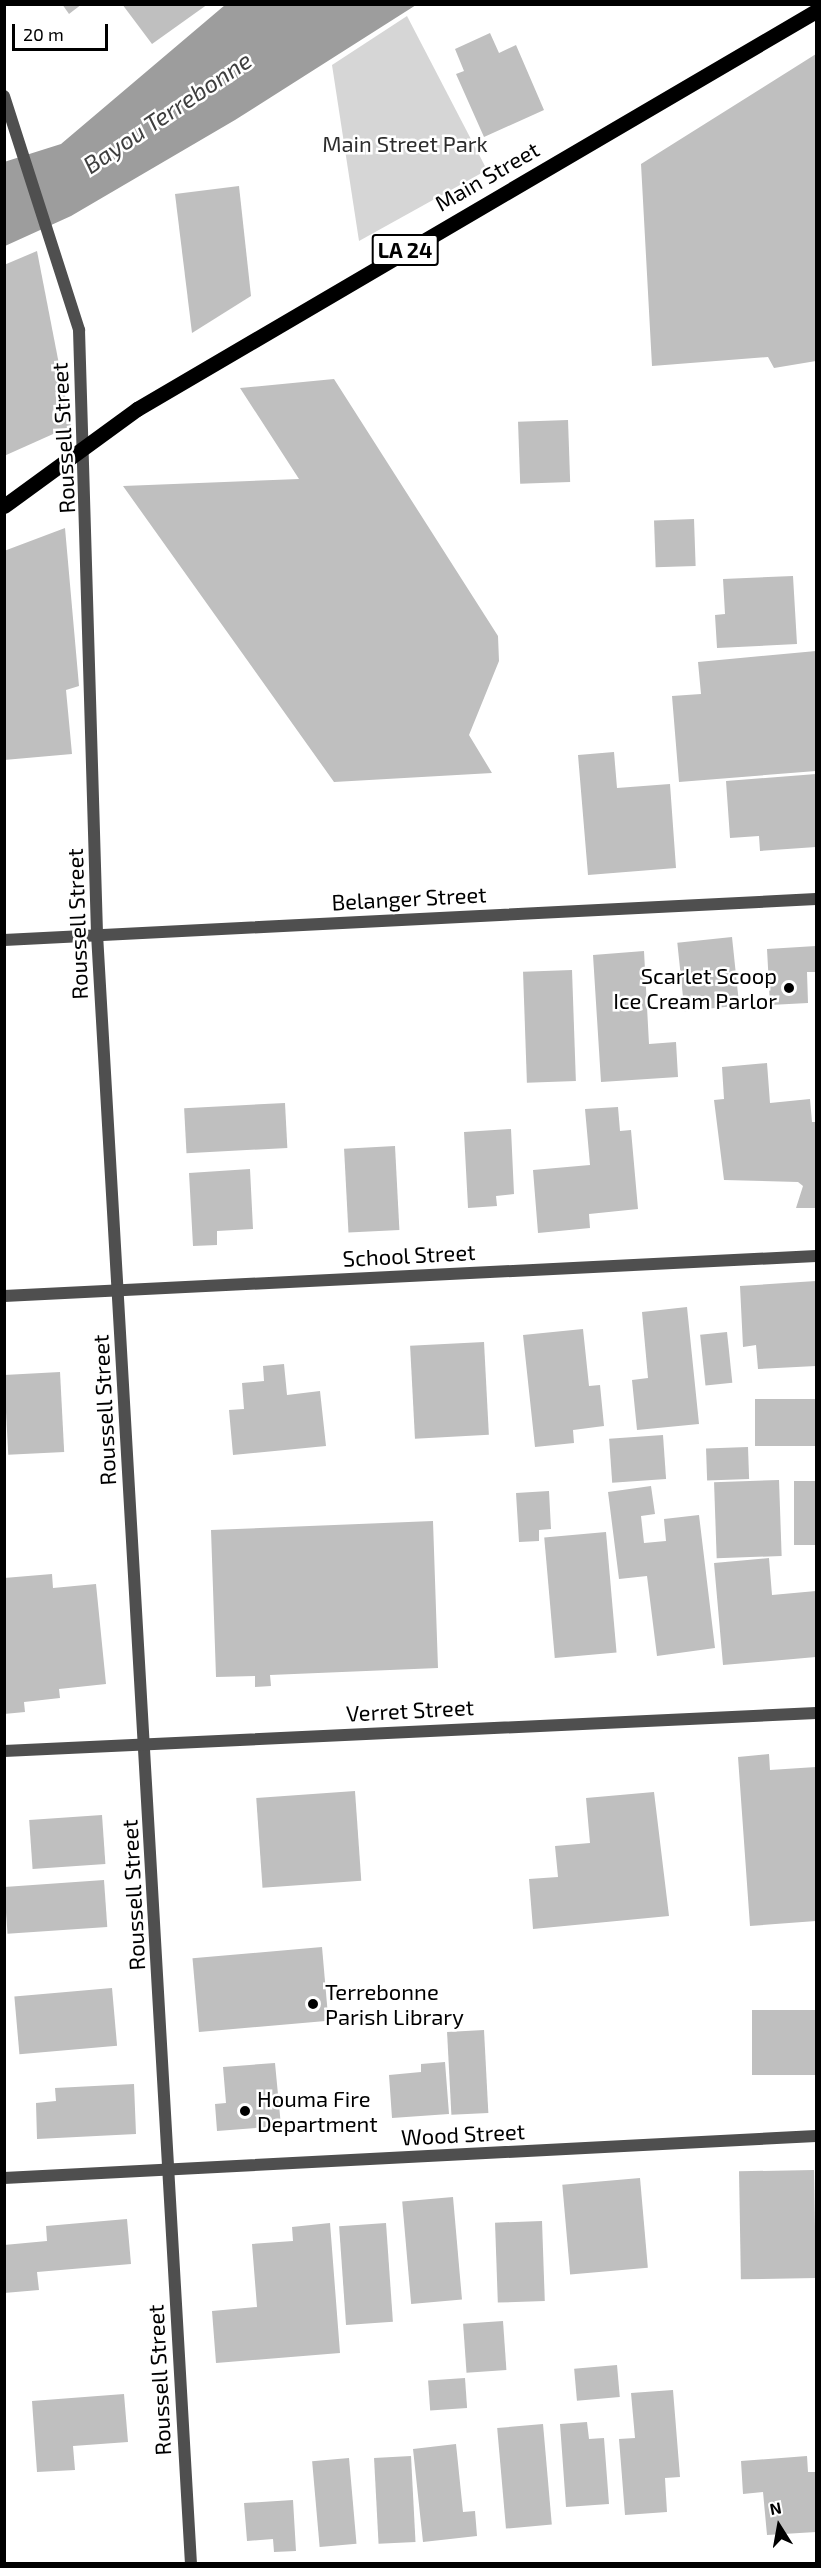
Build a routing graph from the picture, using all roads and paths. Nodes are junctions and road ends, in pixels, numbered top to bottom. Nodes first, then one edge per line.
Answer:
1 (816, 11) edge
2 (4, 96) edge
3 (86, 446) junction
4 (4, 506) edge
5 (816, 899) edge
6 (97, 934) junction
7 (4, 940) edge
8 (816, 1256) edge
9 (118, 1290) junction
10 (4, 1296) edge
11 (816, 1713) edge
12 (145, 1742) junction
13 (4, 1751) edge
14 (816, 2136) edge
15 (169, 2170) junction
16 (4, 2178) edge
17 (191, 2564) edge

1 - 3 main road, Main Street / LA 24
2 - 3 street, Roussell Street
3 - 4 main road, Main Street / LA 24
3 - 6 street, Roussell Street
5 - 6 street, Belanger Street
6 - 7 street, Belanger Street
6 - 9 street, Roussell Street
8 - 9 street, School Street
9 - 10 street, School Street
9 - 12 street, Roussell Street
11 - 12 street, Verret Street
12 - 13 street, Verret Street
12 - 15 street, Roussell Street
14 - 15 street, Wood Street
15 - 16 street, Wood Street
15 - 17 street, Roussell Street

